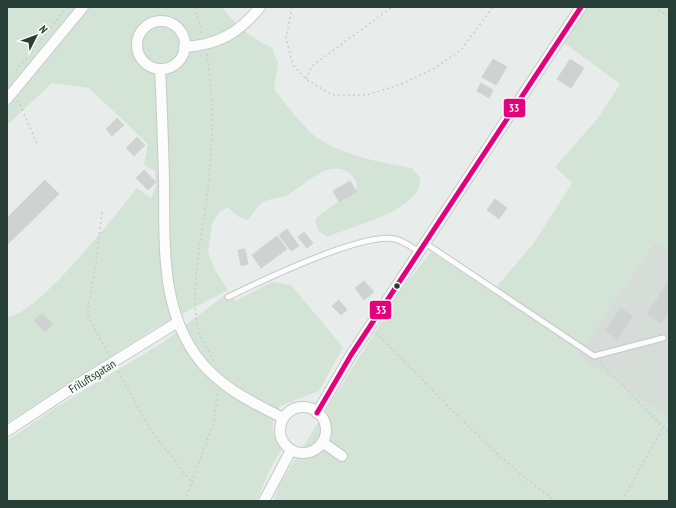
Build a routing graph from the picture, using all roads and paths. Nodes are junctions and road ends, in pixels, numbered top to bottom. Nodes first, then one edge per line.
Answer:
1 (67, 7) edge
2 (83, 7) edge
3 (195, 7) edge
4 (260, 7) edge
5 (292, 7) edge
6 (392, 7) edge
7 (492, 7) edge
8 (581, 7) edge
9 (654, 7) edge
10 (669, 16) edge
11 (205, 45) junction
12 (184, 47) junction
13 (160, 69) junction
14 (14, 74) dead end
15 (306, 79) junction
16 (15, 91) junction
17 (7, 99) edge
18 (38, 146) dead end
19 (422, 247) junction
20 (228, 297) dead end
21 (178, 322) junction
22 (369, 327) junction
23 (663, 338) dead end
24 (594, 356) junction
25 (218, 380) junction
26 (317, 413) junction
27 (283, 418) junction
28 (663, 427) junction
29 (7, 431) edge
30 (669, 433) edge
31 (322, 442) junction
32 (291, 450) junction
33 (342, 456) dead end
34 (185, 501) edge
35 (264, 501) edge
36 (556, 501) edge
37 (622, 501) edge

1 - 14 path
2 - 16 street
3 - 11 path
4 - 11 street
5 - 15 path
6 - 15 path
7 - 15 path
8 - 19 street
9 - 10 path
11 - 12 street
11 - 25 path
12 - 13 street
12 - 13 street
13 - 21 street
16 - 17 street
16 - 18 path
19 - 20 lane
19 - 22 street
19 - 24 lane
21 - 25 street
21 - 29 street, Friluftsgatan
22 - 26 street
22 - 36 path
23 - 24 lane
24 - 28 path
25 - 27 street
25 - 34 path
26 - 27 street
26 - 31 street
27 - 32 street
28 - 30 path
28 - 37 path
31 - 32 street
31 - 33 street
32 - 35 street

